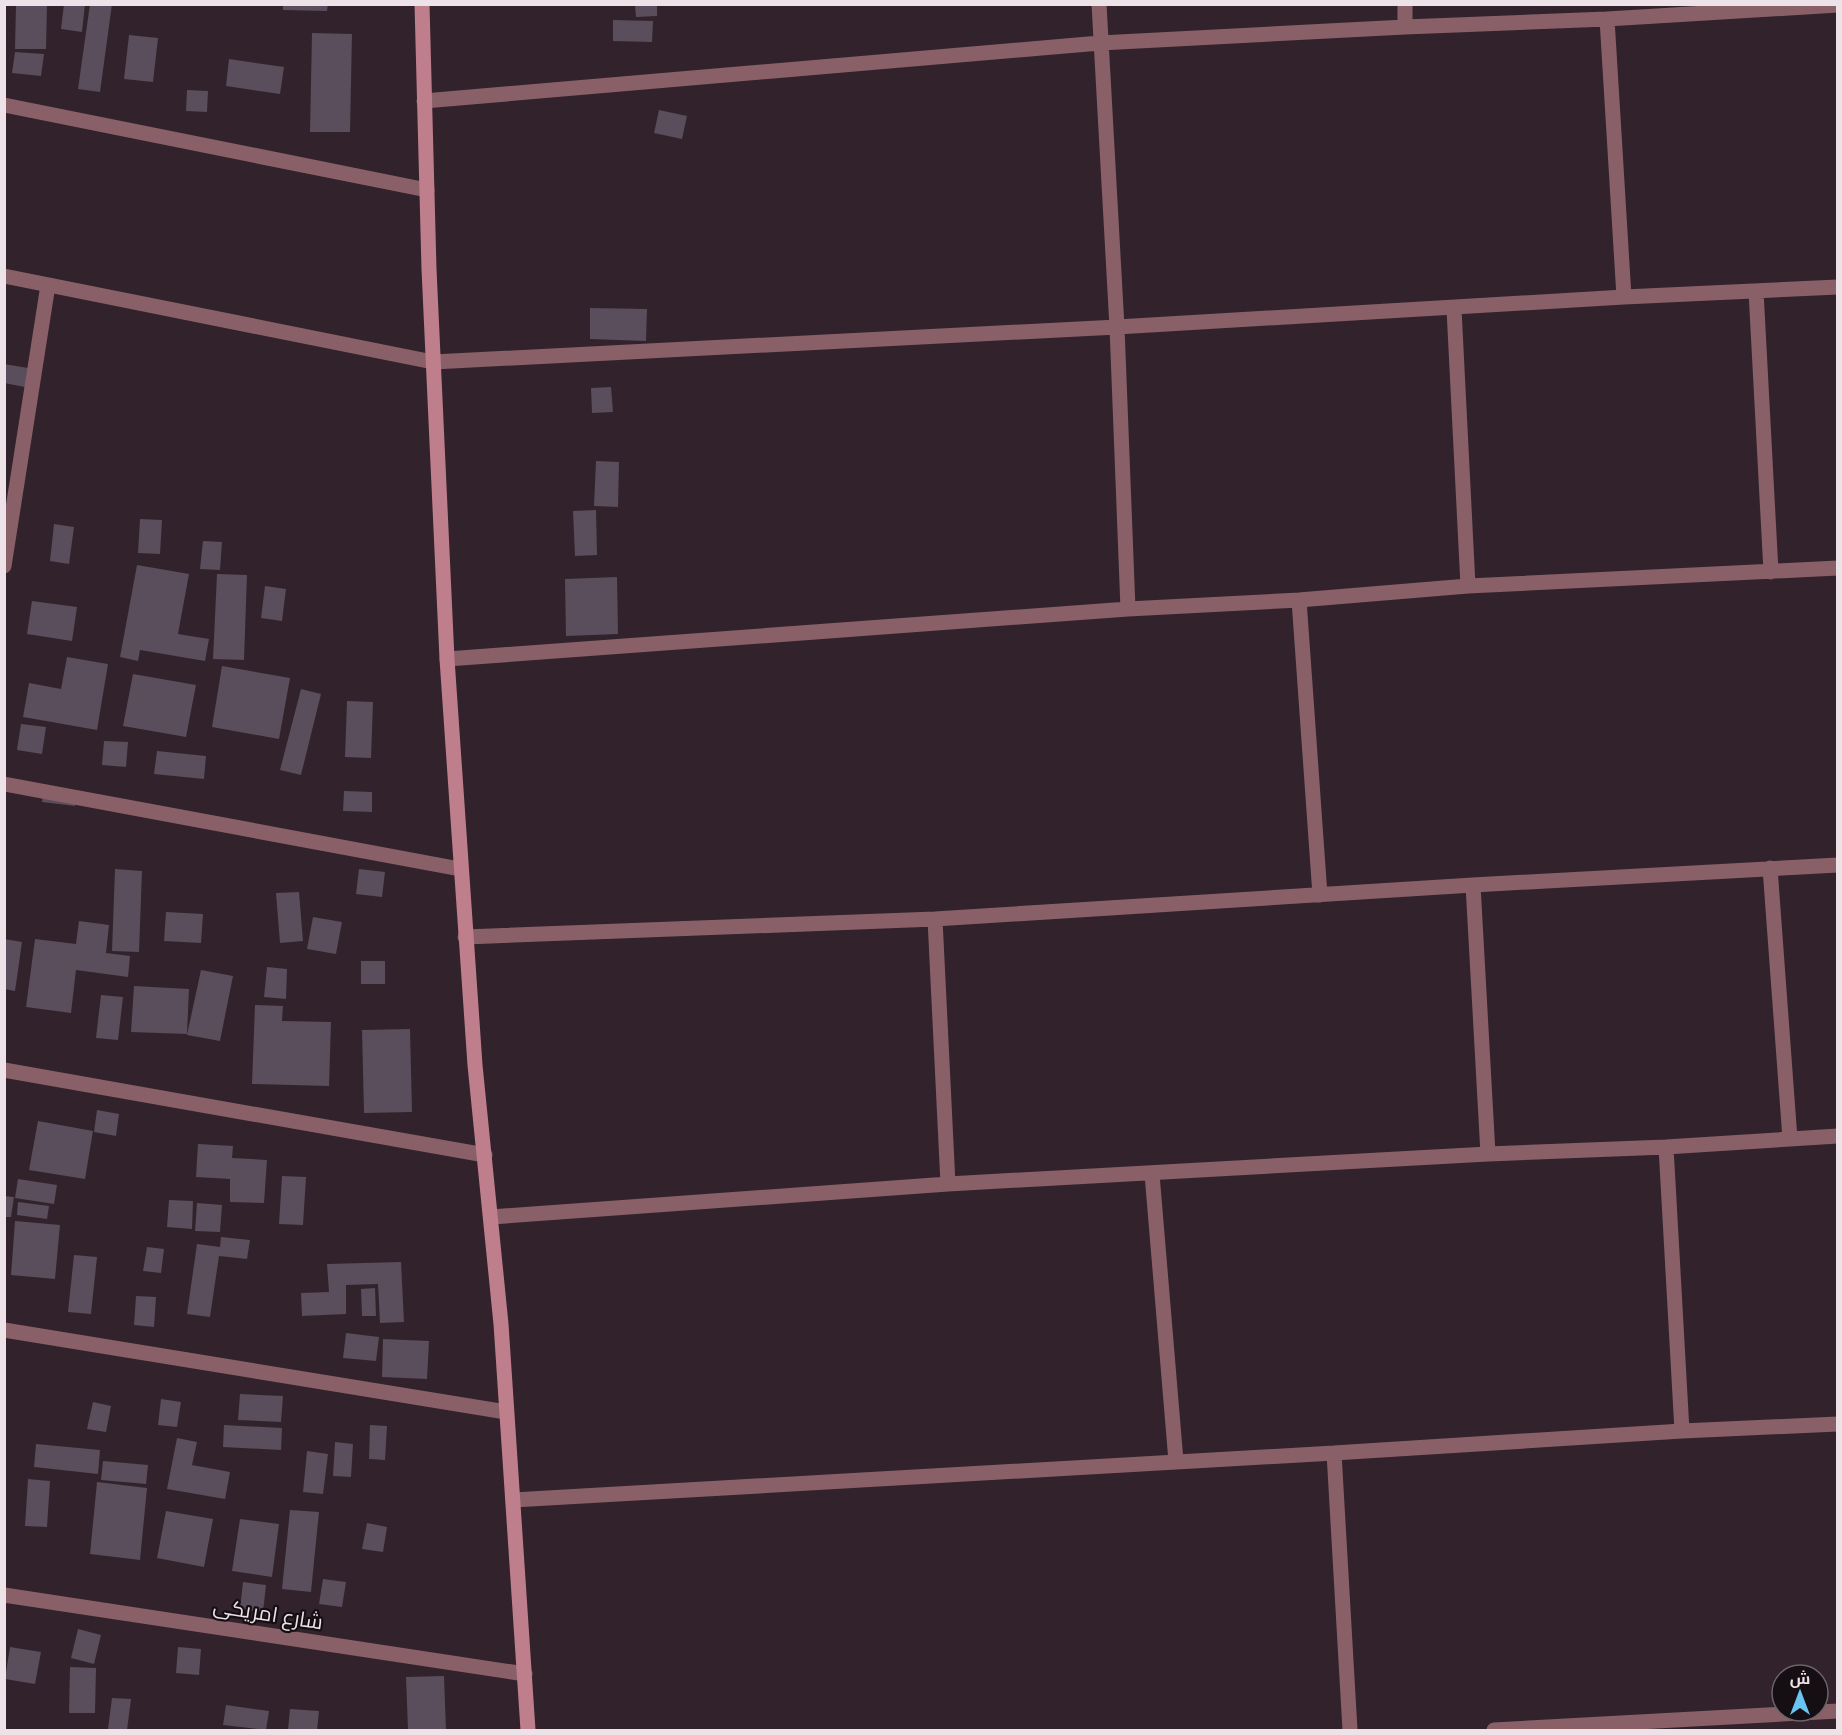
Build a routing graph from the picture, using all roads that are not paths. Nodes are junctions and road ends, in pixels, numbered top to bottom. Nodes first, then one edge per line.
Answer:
1 (422, 4) edge
2 (1099, 4) edge
3 (1405, 4) edge
4 (1833, 5) edge
5 (1607, 19) junction
6 (1406, 27) junction
7 (1100, 43) junction
8 (424, 100) junction
9 (4, 105) edge
10 (427, 190) junction
11 (4, 276) edge
12 (48, 285) junction
13 (1838, 287) edge
14 (1756, 291) junction
15 (1624, 297) junction
16 (1454, 309) junction
17 (1117, 327) junction
18 (433, 362) junction
19 (4, 566) edge
20 (1838, 568) edge
21 (1771, 572) junction
22 (1468, 586) junction
23 (1299, 600) junction
24 (1128, 609) junction
25 (447, 659) junction
26 (4, 784) edge
27 (1838, 865) edge
28 (1770, 868) junction
29 (460, 869) junction
30 (1473, 885) junction
31 (1320, 895) junction
32 (935, 919) junction
33 (465, 937) junction
34 (4, 1070) edge
35 (1838, 1136) edge
36 (1790, 1139) junction
37 (1666, 1147) junction
38 (1488, 1154) junction
39 (485, 1155) junction
40 (1152, 1174) junction
41 (948, 1184) junction
42 (492, 1217) junction
43 (4, 1330) edge
44 (506, 1412) junction
45 (1838, 1424) edge
46 (1682, 1431) junction
47 (1334, 1453) junction
48 (1176, 1461) junction
49 (513, 1500) junction
50 (4, 1595) edge
51 (525, 1674) junction
52 (1838, 1711) edge
53 (528, 1731) edge
54 (1350, 1731) edge
55 (1494, 1731) edge

1 - 8 street
2 - 7 street
3 - 6 street
4 - 5 street
5 - 6 street
5 - 15 street
6 - 7 street
7 - 8 street
7 - 17 street
8 - 10 street
9 - 10 street
10 - 18 street
11 - 12 street
12 - 18 street
12 - 19 street
13 - 14 street
14 - 15 street
14 - 21 street
15 - 16 street
16 - 17 street
16 - 22 street
17 - 18 street
17 - 24 street
18 - 25 street
20 - 21 street
21 - 22 street
22 - 23 street
23 - 24 street
23 - 31 street
24 - 25 street
25 - 29 street
26 - 29 street
27 - 28 street
28 - 30 street
28 - 36 street
29 - 33 street
30 - 31 street
30 - 38 street
31 - 32 street
32 - 33 street
32 - 41 street
33 - 39 street
34 - 39 street
35 - 36 street
36 - 37 street
37 - 38 street
37 - 46 street
38 - 40 street
39 - 42 street
40 - 41 street
40 - 48 street
41 - 42 street
42 - 44 street
43 - 44 street
44 - 49 street
45 - 46 street
46 - 47 street
47 - 48 street
47 - 54 street
48 - 49 street
49 - 51 street
50 - 51 street, شارع امريكى
51 - 53 street
52 - 55 street

